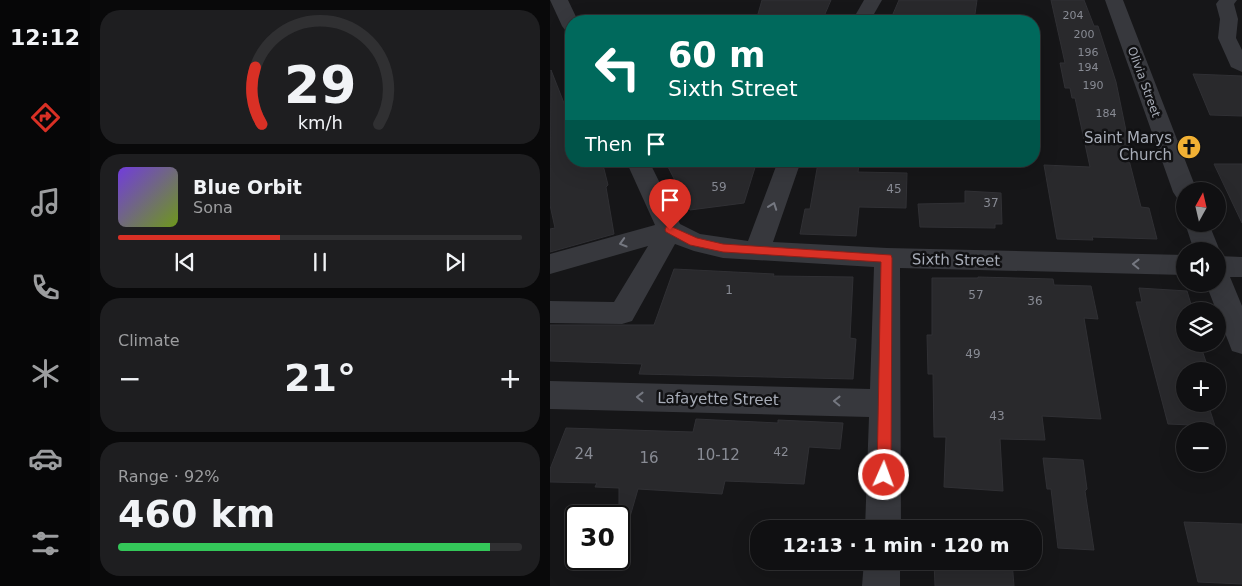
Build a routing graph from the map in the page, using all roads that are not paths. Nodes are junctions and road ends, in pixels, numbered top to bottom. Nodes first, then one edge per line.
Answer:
1 (873, 0) edge
2 (1114, 0) edge
3 (1228, 0) edge
4 (864, 15) edge
5 (1242, 66) edge
6 (640, 167) edge
7 (788, 167) edge
8 (1181, 182) edge
9 (670, 230) junction
10 (757, 251) junction
11 (887, 258) junction
12 (550, 264) edge
13 (1176, 265) edge
14 (1226, 266) edge
15 (1242, 267) edge
16 (1223, 292) edge
17 (550, 312) edge
18 (1242, 342) edge
19 (550, 395) edge
20 (886, 402) junction
21 (882, 520) edge
22 (882, 570) edge
23 (881, 586) edge

1 - 4 street
2 - 8 street, Olivia Street
3 - 5 street
6 - 9 street
10 -> 7 street
9 - 10 street, Sixth Street
9 -> 12 street
9 - 17 street
10 - 11 street, Sixth Street
13 -> 11 street, Sixth Street
11 - 20 street
14 - 15 street
16 - 18 street
20 -> 19 street, Lafayette Street
20 - 21 street
22 - 23 street

